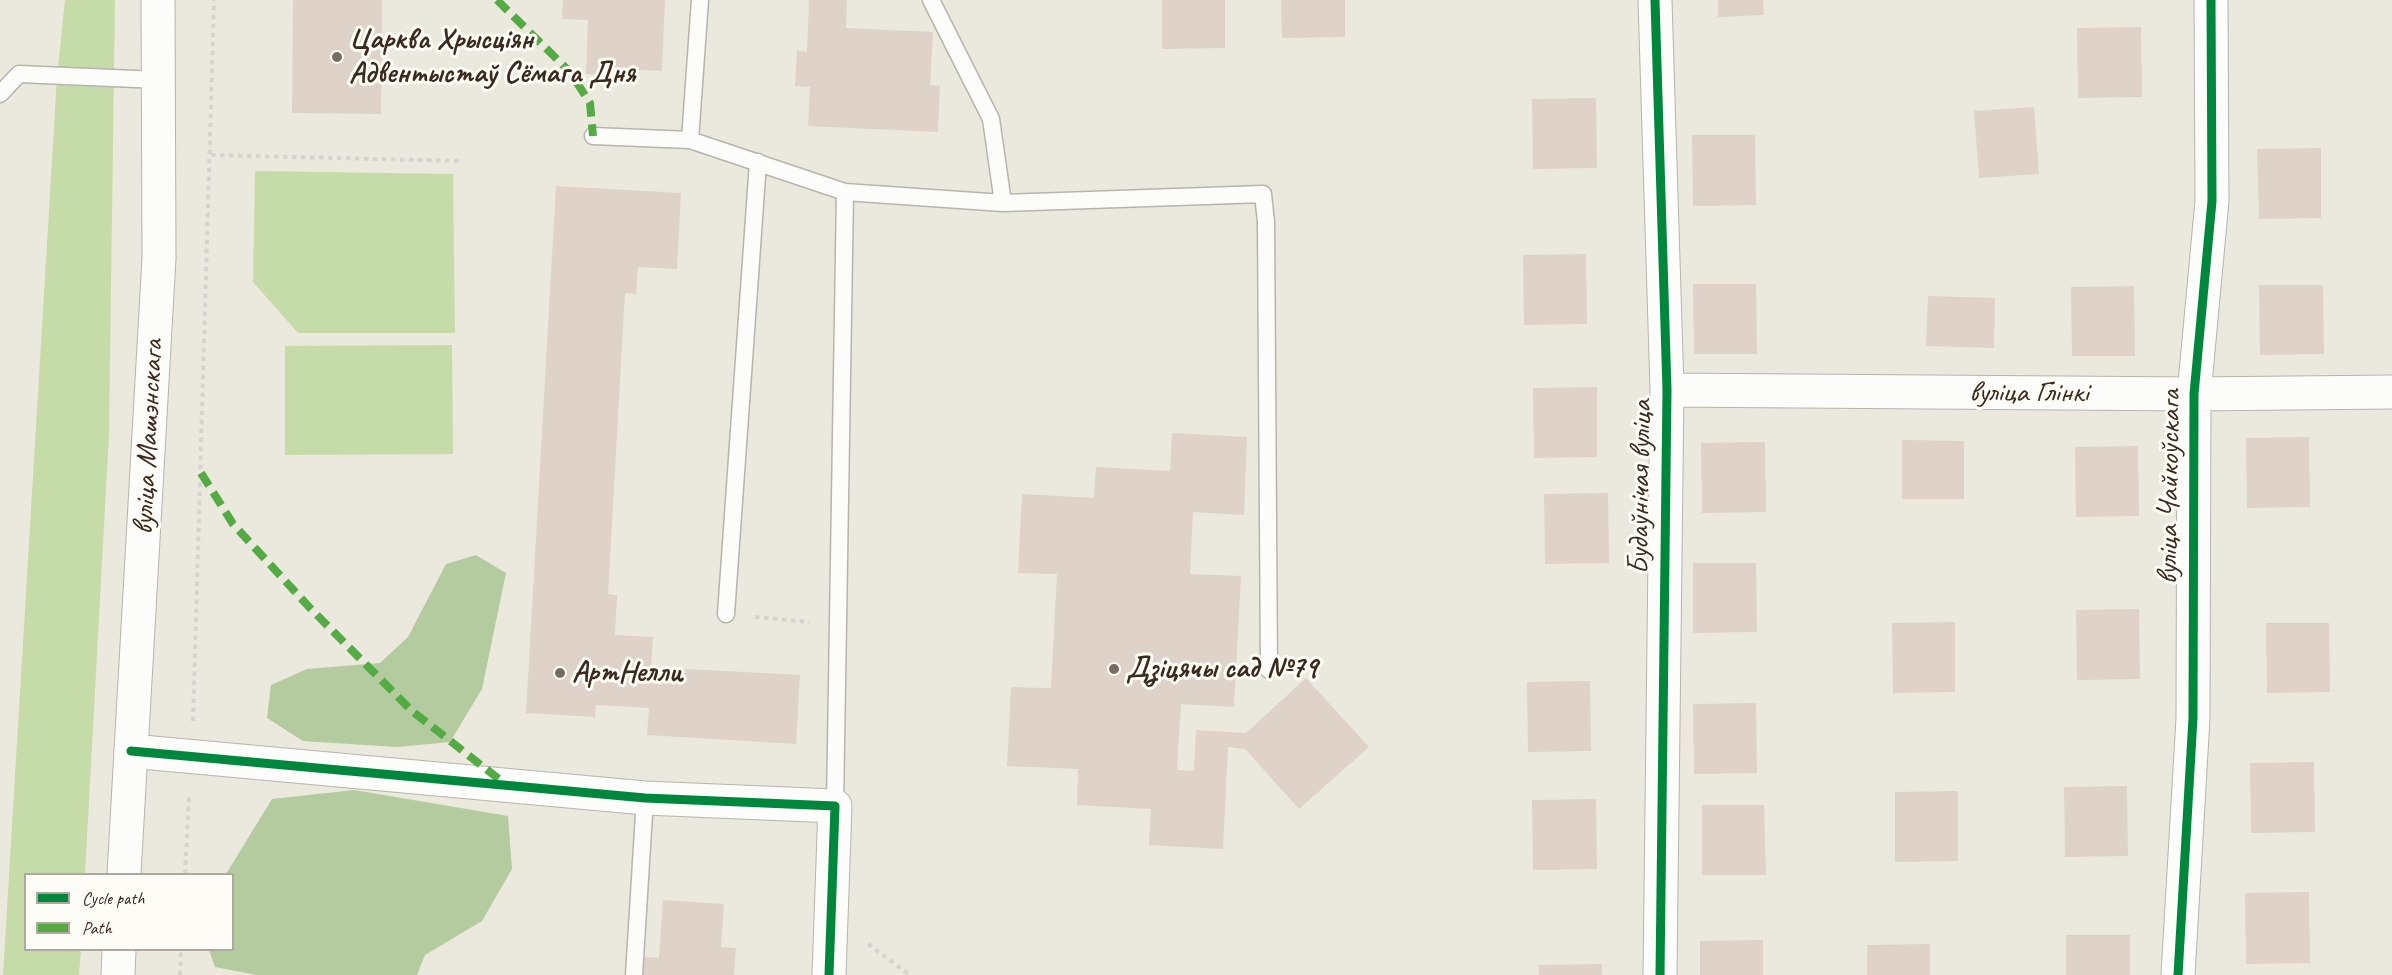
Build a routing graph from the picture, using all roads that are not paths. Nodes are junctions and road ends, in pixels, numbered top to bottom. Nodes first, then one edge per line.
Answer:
1 (158, 0) edge
2 (700, 0) edge
3 (931, 0) edge
4 (1655, 0) edge
5 (2211, 0) edge
6 (159, 80) junction
7 (0, 94) edge
8 (594, 136) dead end
9 (690, 140) junction
10 (758, 162) junction
11 (845, 192) junction
12 (1003, 202) junction
13 (1667, 390) junction
14 (2392, 392) edge
15 (2194, 394) junction
16 (726, 614) road end
17 (1269, 670) dead end
18 (131, 751) junction
19 (645, 798) junction
20 (835, 806) junction
21 (124, 873) edge
22 (119, 951) edge
23 (118, 975) edge
24 (634, 975) edge
25 (829, 975) edge
26 (1660, 975) edge
27 (2178, 975) edge

1 - 6 street, вуліца Машэнскага
2 - 9 lane
3 - 12 lane
4 - 13 street, Будаўнічая вуліца
5 - 15 street, вуліца Чайкоўскага
6 - 7 lane
6 - 18 street, вуліца Машэнскага
8 - 9 lane
9 - 10 lane
10 - 11 lane
10 - 16 lane
11 - 12 lane
11 - 20 lane
12 - 17 lane
13 - 15 street, вуліца Глінкі
13 - 26 street, Будаўнічая вуліца
14 - 15 street, вуліца Глінкі
15 - 27 street, вуліца Чайкоўскага
18 - 19 street
18 - 21 street, вуліца Машэнскага
19 - 20 street
19 - 24 lane
20 - 25 street
22 - 23 street

